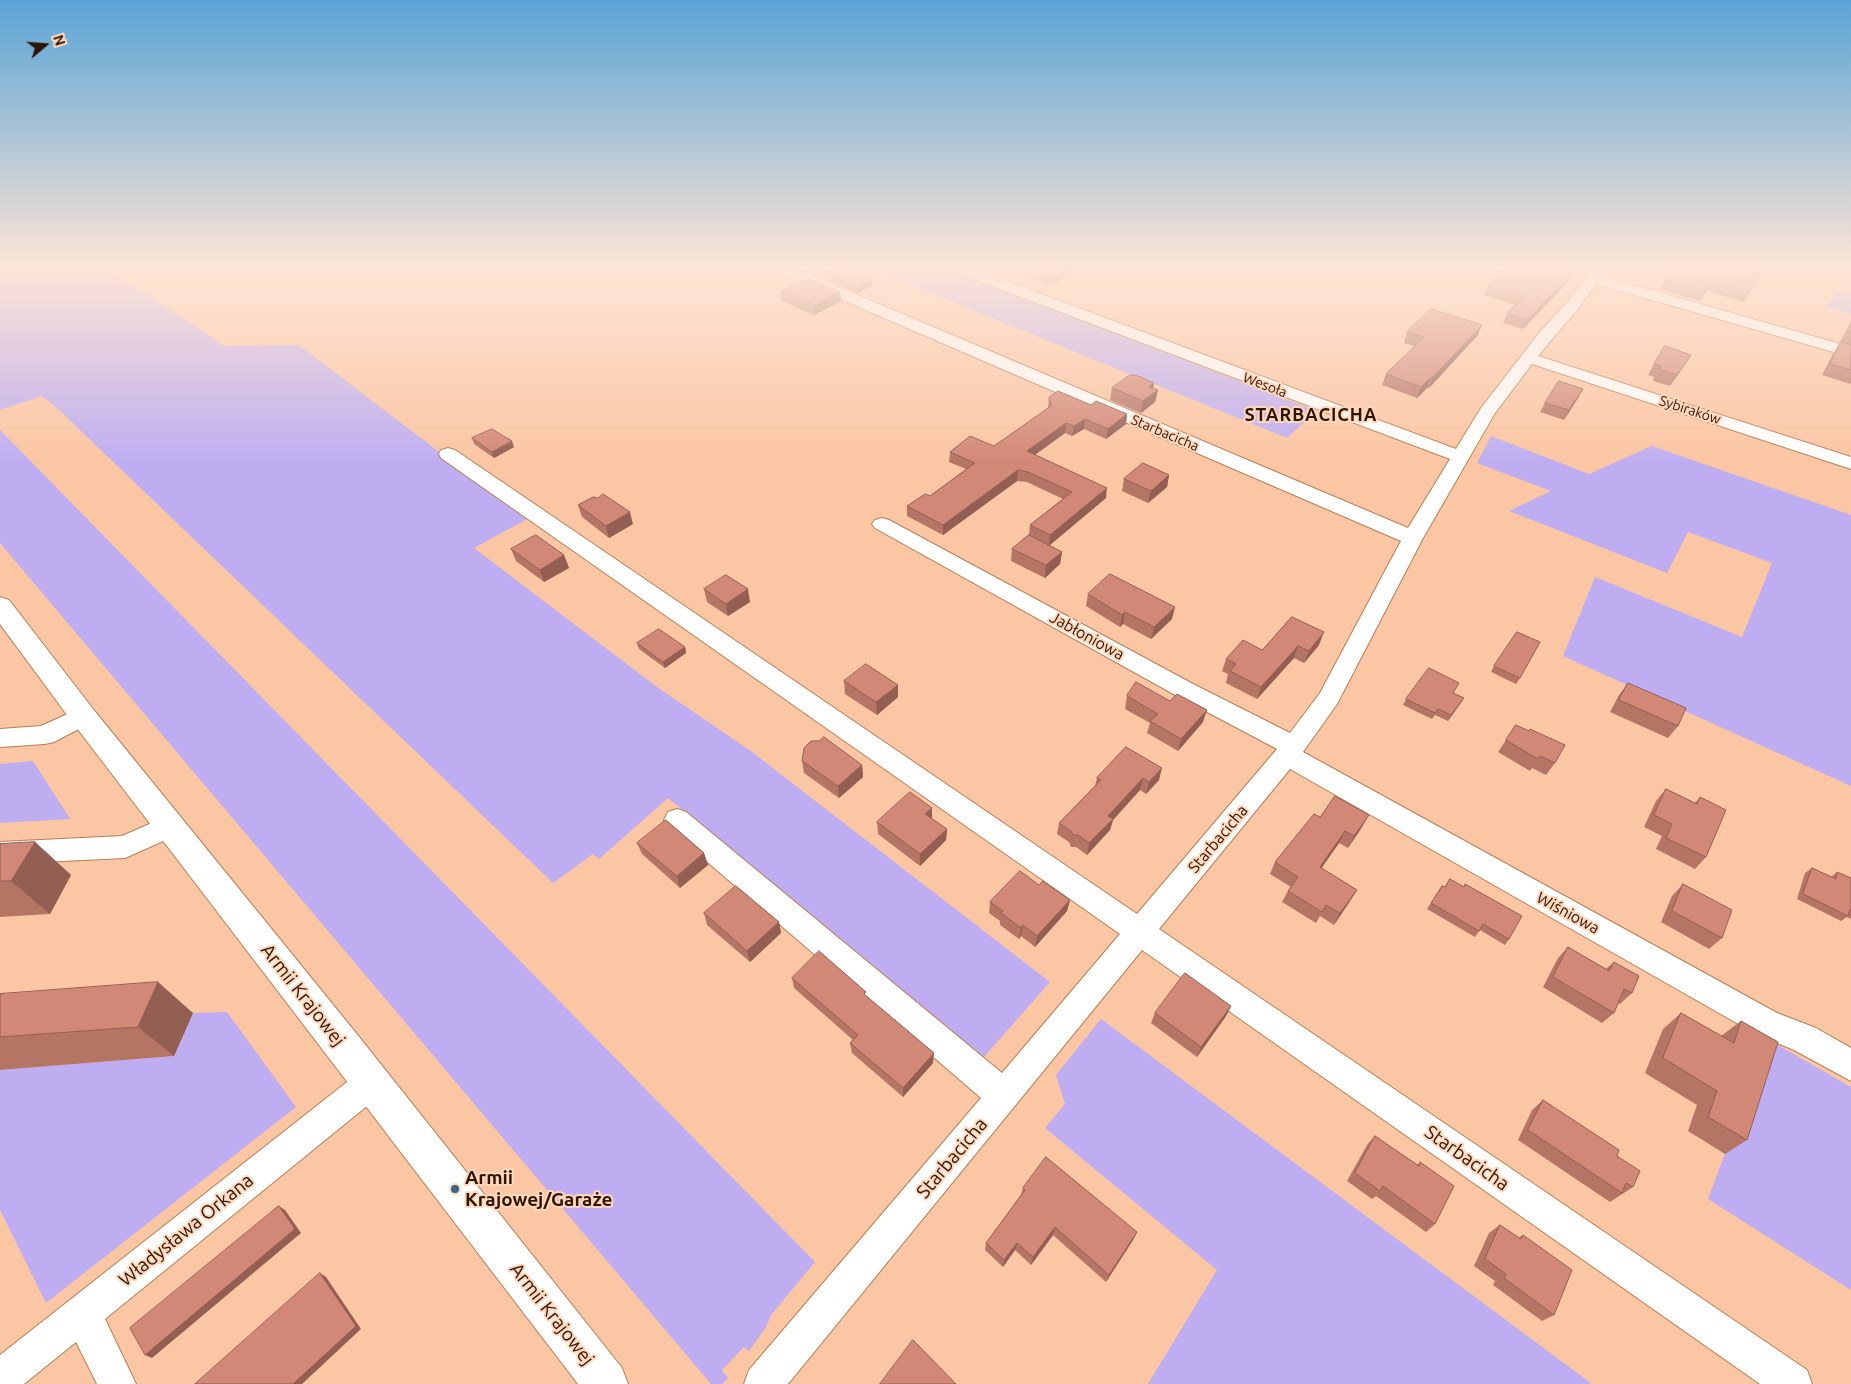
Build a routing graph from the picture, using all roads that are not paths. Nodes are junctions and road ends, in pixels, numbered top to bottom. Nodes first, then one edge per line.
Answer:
1 (931, 333) edge
2 (1128, 333) edge
3 (1548, 333) edge
4 (1789, 333) edge
5 (1851, 352) edge
6 (1529, 358) junction
7 (448, 454) dead end
8 (1461, 458) junction
9 (1851, 463) edge
10 (882, 524) dead end
11 (1413, 538) junction
12 (3, 616) edge
13 (83, 716) junction
14 (0, 738) edge
15 (1290, 751) junction
16 (676, 820) dead end
17 (170, 826) junction
18 (0, 853) edge
19 (1140, 932) junction
20 (1851, 1065) edge
21 (372, 1082) junction
22 (1004, 1096) junction
23 (82, 1313) junction
24 (2, 1371) edge
25 (117, 1384) edge
26 (606, 1384) edge
27 (763, 1384) edge
28 (1793, 1384) edge

1 - 11 street, Starbacicha
2 - 8 street, Wesoła
3 - 6 street, Starbacicha
4 - 5 street, Starbacicha
6 - 8 street, Starbacicha
6 - 9 street, Sybiraków
7 - 19 street
8 - 11 street, Starbacicha
10 - 15 street, Jabłoniowa
11 - 15 street, Starbacicha
12 - 13 street, Armii Krajowej
13 - 14 street
13 - 17 street, Armii Krajowej
15 - 19 street, Starbacicha
15 - 20 street, Wiśniowa
16 - 22 street
17 - 18 street
17 - 21 street, Armii Krajowej
19 - 22 street, Starbacicha
19 - 28 street, Starbacicha
21 - 23 street, Władysława Orkana
21 - 26 street, Armii Krajowej
22 - 27 street, Starbacicha
23 - 24 street, Władysława Orkana
23 - 25 street

